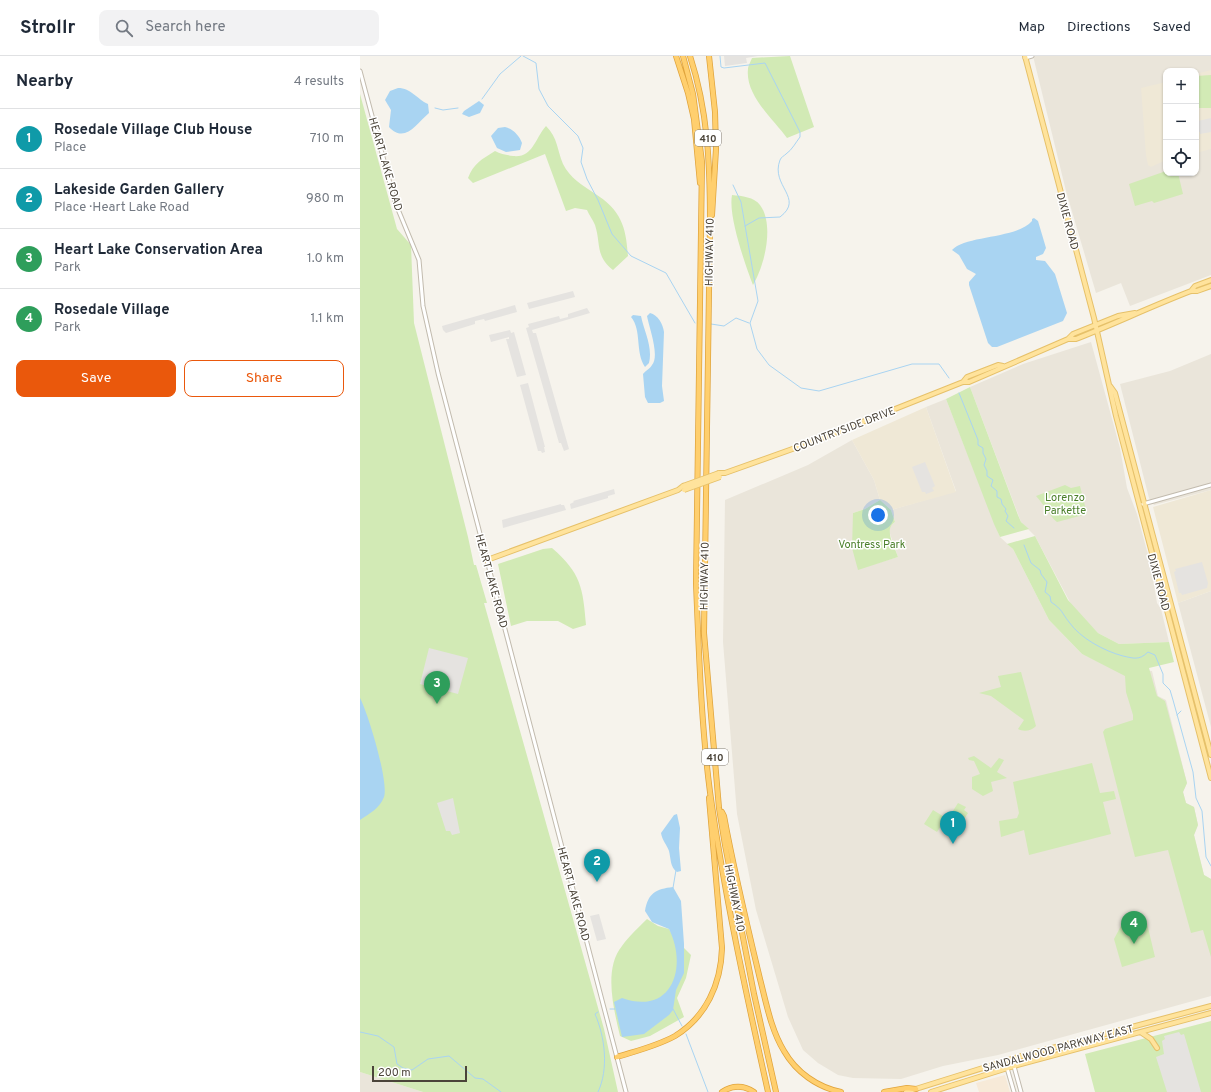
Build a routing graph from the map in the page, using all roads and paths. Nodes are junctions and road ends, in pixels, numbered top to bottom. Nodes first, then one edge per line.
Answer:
1 (676, 56) edge
2 (683, 56) edge
3 (690, 56) edge
4 (709, 56) edge
5 (1032, 56) edge
6 (1025, 57) edge
7 (360, 71) edge
8 (702, 188) junction
9 (710, 222) junction
10 (1211, 280) edge
11 (1211, 286) edge
12 (1191, 291) junction
13 (1136, 313) junction
14 (1095, 325) junction
15 (1096, 331) junction
16 (1068, 339) junction
17 (1110, 386) junction
18 (1211, 486) edge
19 (1145, 504) junction
20 (1139, 505) junction
21 (487, 560) junction
22 (1211, 755) edge
23 (1211, 778) edge
24 (710, 791) junction
25 (719, 808) junction
26 (1211, 1006) edge
27 (1211, 1013) edge
28 (1152, 1022) junction
29 (1153, 1030) junction
30 (1142, 1032) junction
31 (1157, 1048) dead end
32 (617, 1057) junction
33 (1012, 1059) junction
34 (1005, 1061) junction
35 (1014, 1066) junction
36 (1007, 1068) junction
37 (916, 1089) junction
38 (626, 1092) edge
39 (722, 1092) edge
40 (754, 1092) edge
41 (768, 1092) edge
42 (776, 1092) edge
43 (841, 1092) edge
44 (884, 1092) edge
45 (906, 1092) edge
46 (931, 1092) edge
47 (1014, 1092) edge
48 (1021, 1092) edge

1 - 8 highway
2 - 8 highway, HIGHWAY 410 / 410
3 - 9 highway, HIGHWAY 410 / 410
4 - 9 highway
5 - 6 street
6 - 14 main road, DIXIE ROAD
7 - 21 street, HEART LAKE ROAD
8 - 24 highway, HIGHWAY 410 / 410
9 - 25 highway, HIGHWAY 410 / 410
10 - 12 main road, COUNTRYSIDE DRIVE
11 - 12 main road, COUNTRYSIDE DRIVE
12 - 13 main road, COUNTRYSIDE DRIVE
13 - 14 main road, COUNTRYSIDE DRIVE
13 - 15 main road, COUNTRYSIDE DRIVE
14 - 15 main road, DIXIE ROAD
14 - 16 main road, COUNTRYSIDE DRIVE
15 - 16 main road, COUNTRYSIDE DRIVE
15 - 17 main road, DIXIE ROAD
16 - 21 main road, COUNTRYSIDE DRIVE, bridge
17 - 19 main road, DIXIE ROAD
17 - 20 main road, DIXIE ROAD
18 - 19 street
19 - 20 street
19 - 22 main road, DIXIE ROAD
20 - 23 main road, DIXIE ROAD
21 - 32 street, HEART LAKE ROAD
24 - 32 highway
24 - 41 highway, HIGHWAY 410 / 410
25 - 42 highway, HIGHWAY 410 / 410
25 - 43 highway
26 - 28 main road, SANDALWOOD PARKWAY EAST
27 - 29 main road, SANDALWOOD PARKWAY EAST
28 - 29 main road
28 - 33 main road, SANDALWOOD PARKWAY EAST
29 - 30 main road, SANDALWOOD PARKWAY EAST
30 - 31 main road
30 - 35 main road, SANDALWOOD PARKWAY EAST
32 - 38 street, HEART LAKE ROAD
33 - 34 main road, SANDALWOOD PARKWAY EAST
33 - 35 street
34 - 36 street
34 - 37 main road, SANDALWOOD PARKWAY EAST
35 - 36 main road, SANDALWOOD PARKWAY EAST
35 - 48 street
36 - 46 main road, SANDALWOOD PARKWAY EAST
36 - 47 street
37 - 44 highway
37 - 45 main road, SANDALWOOD PARKWAY EAST
39 - 40 highway

